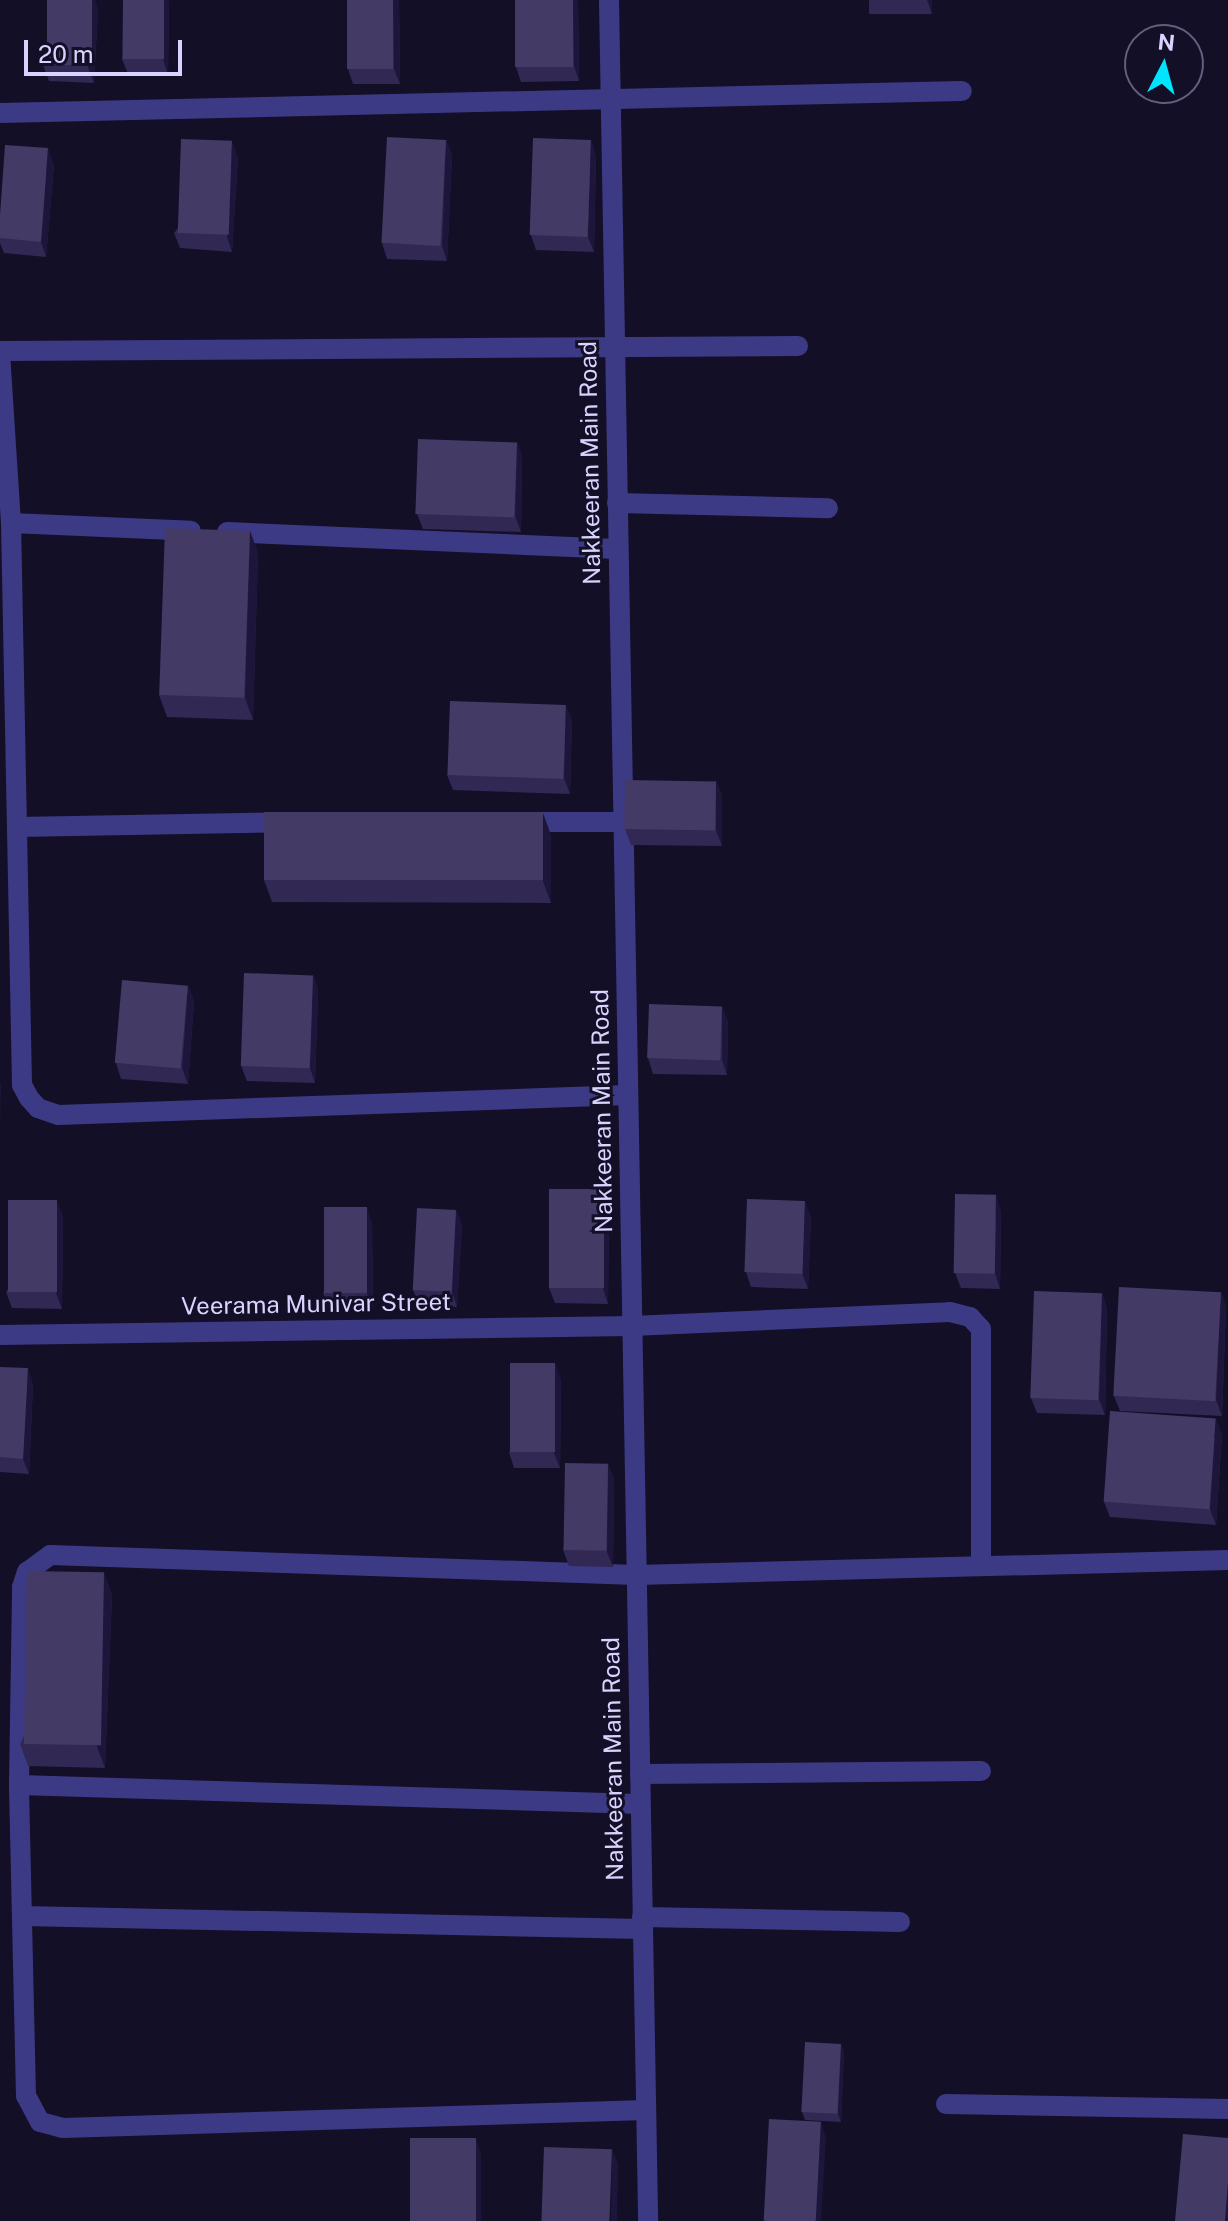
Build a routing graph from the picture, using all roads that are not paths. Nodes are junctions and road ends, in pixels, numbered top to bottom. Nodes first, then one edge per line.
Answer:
1 (609, 0) edge
2 (962, 91) dead end
3 (612, 101) junction
4 (0, 113) edge
5 (798, 346) dead end
6 (614, 347) junction
7 (617, 503) junction
8 (828, 508) dead end
9 (11, 523) junction
10 (618, 549) junction
11 (308, 822) edge
12 (497, 822) edge
13 (623, 822) junction
14 (17, 827) junction
15 (628, 1095) junction
16 (632, 1326) junction
17 (0, 1335) edge
18 (1228, 1560) edge
19 (981, 1564) junction
20 (636, 1575) junction
21 (981, 1771) dead end
22 (640, 1774) junction
23 (19, 1785) junction
24 (640, 1804) junction
25 (22, 1916) junction
26 (900, 1922) dead end
27 (642, 1923) junction
28 (946, 2104) dead end
29 (1228, 2109) edge
30 (646, 2110) junction
31 (648, 2221) edge

1 - 3 street, Nakkeeran Main Road
2 - 3 street
3 - 4 street
3 - 6 street, Nakkeeran Main Road
5 - 6 street
6 - 7 street, Nakkeeran Main Road
6 - 9 street
7 - 8 street
7 - 10 street, Nakkeeran Main Road
9 - 10 street
9 - 14 street
10 - 13 street, Nakkeeran Main Road
11 - 14 street
12 - 13 street
13 - 15 street, Nakkeeran Main Road
14 - 15 street
15 - 16 street, Nakkeeran Main Road
16 - 17 street, Veerama Munivar Street
16 - 19 street, Veerama Munivar Street
16 - 20 street, Nakkeeran Main Road
18 - 19 street
19 - 20 street
20 - 22 street, Nakkeeran Main Road
20 - 23 street
21 - 22 street
22 - 24 street, Nakkeeran Main Road
23 - 24 street
23 - 25 street
24 - 27 street, Nakkeeran Main Road
25 - 27 street
25 - 30 street
26 - 27 street
27 - 30 street, Nakkeeran Main Road
28 - 29 street
30 - 31 street, Nakkeeran Main Road

